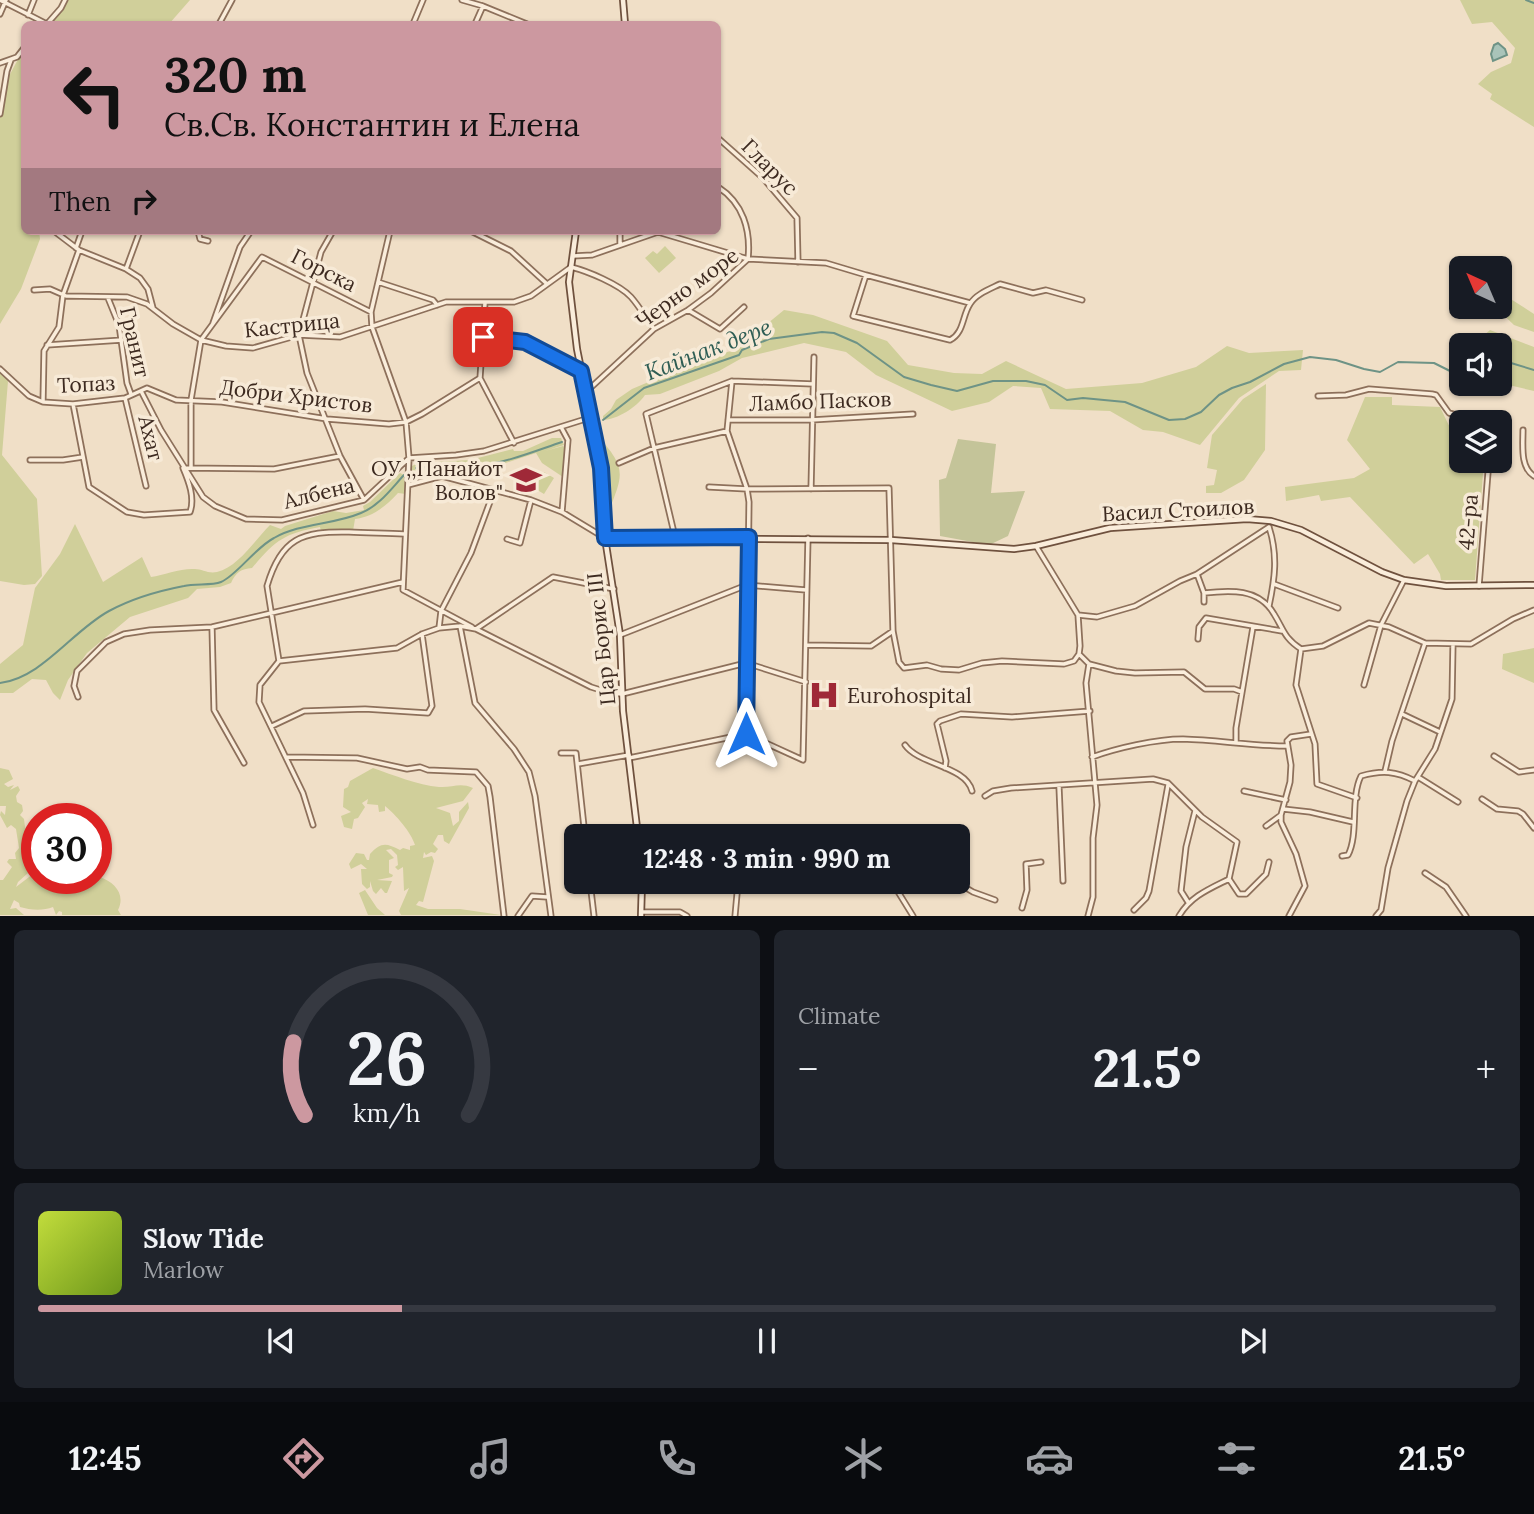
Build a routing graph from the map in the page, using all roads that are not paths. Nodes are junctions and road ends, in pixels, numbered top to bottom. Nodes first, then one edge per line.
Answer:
1 (34, 0) edge
2 (65, 0) edge
3 (232, 0) edge
4 (423, 0) edge
5 (462, 0) edge
6 (624, 0) edge
7 (4, 1) edge
8 (483, 6) junction
9 (0, 15) edge
10 (28, 15) junction
11 (41, 21) edge
12 (50, 21) edge
13 (221, 21) edge
14 (414, 21) edge
15 (476, 21) edge
16 (520, 21) edge
17 (625, 21) edge
18 (21, 51) edge
19 (11, 60) junction
20 (0, 63) edge
21 (0, 114) edge
22 (721, 141) edge
23 (721, 190) edge
24 (59, 235) edge
25 (81, 235) edge
26 (139, 235) edge
27 (199, 235) edge
28 (248, 235) edge
29 (331, 235) edge
30 (389, 235) edge
31 (479, 235) edge
32 (576, 235) edge
33 (620, 235) edge
34 (646, 235) edge
35 (671, 235) edge
36 (208, 241) dead end
37 (620, 244) junction
38 (77, 249) junction
39 (573, 256) junction
40 (748, 259) junction
41 (798, 262) junction
42 (570, 267) junction
43 (126, 269) junction
44 (866, 275) junction
45 (313, 282) junction
46 (378, 282) junction
47 (546, 283) junction
48 (34, 290) dead end
49 (63, 295) junction
50 (108, 298) junction
51 (1082, 300) dead end
52 (485, 303) junction
53 (970, 303) junction
54 (437, 305) junction
55 (744, 307) dead end
56 (153, 310) junction
57 (688, 310) junction
58 (371, 312) junction
59 (213, 325) junction
60 (372, 327) junction
61 (654, 329) junction
62 (299, 335) junction
63 (483, 337) junction
64 (121, 340) junction
65 (201, 340) junction
66 (45, 345) junction
67 (814, 357) dead end
68 (0, 369) edge
69 (581, 371) junction
70 (480, 377) junction
71 (732, 381) junction
72 (813, 384) junction
73 (141, 391) junction
74 (586, 392) junction
75 (131, 394) junction
76 (1318, 396) dead end
77 (125, 398) junction
78 (191, 400) junction
79 (43, 402) junction
80 (73, 404) junction
81 (1449, 413) edge
82 (913, 414) dead end
83 (592, 417) junction
84 (327, 419) junction
85 (728, 420) junction
86 (811, 420) junction
87 (406, 422) junction
88 (561, 427) junction
89 (1523, 430) dead end
90 (727, 431) junction
91 (514, 443) junction
92 (654, 449) junction
93 (340, 456) junction
94 (83, 457) junction
95 (409, 458) junction
96 (30, 460) dead end
97 (619, 463) dead end
98 (183, 468) junction
99 (191, 468) junction
100 (1488, 473) edge
101 (1534, 476) edge
102 (408, 485) junction
103 (146, 486) dead end
104 (709, 487) dead end
105 (747, 489) junction
106 (811, 489) junction
107 (494, 491) junction
108 (364, 500) junction
109 (531, 500) junction
110 (562, 512) junction
111 (1270, 524) junction
112 (404, 534) junction
113 (675, 537) junction
114 (749, 537) junction
115 (605, 538) junction
116 (808, 538) junction
117 (507, 539) dead end
118 (891, 540) junction
119 (1036, 547) junction
120 (1197, 574) junction
121 (1404, 580) junction
122 (403, 582) junction
123 (1274, 584) junction
124 (747, 585) junction
125 (1534, 585) edge
126 (1479, 586) junction
127 (614, 589) junction
128 (806, 590) junction
129 (1203, 593) junction
130 (1204, 602) dead end
131 (1269, 606) junction
132 (1338, 608) dead end
133 (1534, 610) edge
134 (441, 611) junction
135 (270, 614) junction
136 (1079, 615) junction
137 (1381, 625) junction
138 (460, 626) junction
139 (212, 627) junction
140 (1253, 627) junction
141 (439, 628) junction
142 (476, 629) junction
143 (893, 631) junction
144 (1282, 631) junction
145 (422, 634) junction
146 (620, 635) junction
147 (1198, 639) dead end
148 (1424, 643) junction
149 (1453, 644) junction
150 (806, 645) junction
151 (1301, 649) junction
152 (1079, 654) junction
153 (279, 662) junction
154 (746, 663) junction
155 (1089, 664) junction
156 (806, 682) junction
157 (1364, 685) dead end
158 (1242, 692) junction
159 (622, 694) junction
160 (78, 697) dead end
161 (1090, 711) junction
162 (1402, 714) junction
163 (272, 726) junction
164 (1440, 732) junction
165 (746, 734) junction
166 (1311, 734) junction
167 (1236, 743) junction
168 (905, 745) dead end
169 (1287, 746) junction
170 (561, 753) dead end
171 (629, 756) junction
172 (1494, 756) dead end
173 (286, 757) junction
174 (1092, 757) junction
175 (577, 762) junction
176 (244, 763) dead end
177 (945, 768) junction
178 (1534, 770) edge
179 (1385, 771) junction
180 (1417, 779) junction
181 (1168, 783) junction
182 (1094, 784) junction
183 (1059, 787) junction
184 (972, 789) dead end
185 (1244, 791) dead end
186 (985, 796) dead end
187 (1357, 798) junction
188 (1482, 799) dead end
189 (1286, 800) junction
190 (1458, 802) dead end
191 (1283, 809) junction
192 (1195, 811) junction
193 (1281, 815) junction
194 (1353, 822) junction
195 (584, 824) edge
196 (637, 824) edge
197 (313, 825) dead end
198 (1266, 825) dead end
199 (1534, 828) edge
200 (1342, 856) dead end
201 (1041, 862) dead end
202 (1269, 862) dead end
203 (1425, 873) dead end
204 (1229, 879) junction
205 (1063, 881) dead end
206 (970, 890) edge
207 (592, 894) edge
208 (642, 894) edge
209 (737, 894) edge
210 (900, 894) edge
211 (547, 897) junction
212 (995, 900) dead end
213 (1188, 902) junction
214 (1023, 908) dead end
215 (1134, 911) dead end
216 (641, 914) edge
217 (504, 915) edge
218 (518, 915) edge
219 (551, 915) edge
220 (594, 915) edge
221 (686, 915) edge
222 (735, 915) edge
223 (913, 915) edge
224 (1088, 915) edge
225 (1179, 915) edge
226 (1289, 915) edge
227 (1376, 915) edge
228 (1466, 915) edge

1 - 10 street
2 - 12 street
3 - 13 street
4 - 14 street
5 - 8 street
6 - 17 street
7 - 9 street
7 - 10 street
8 - 15 street
8 - 16 street
10 - 11 street
18 - 19 street
19 - 20 street
19 - 21 street
22 - 41 street, Гларус
23 - 40 street
24 - 38 street
25 - 38 street
26 - 43 street
27 - 36 street
28 - 59 street
29 - 45 street
30 - 46 street
31 - 47 street
32 - 39 street, Цар Борис III
33 - 37 street
34 - 37 street
35 - 40 street
37 - 39 street
38 - 43 street
38 - 49 street
39 - 42 street, Цар Борис III
40 - 41 street, Черно море
40 - 57 street, Черно море
41 - 44 street, Черно море
42 - 47 street, Кастрица
42 - 61 street
42 - 69 street, Цар Борис III
43 - 56 street
44 - 53 street, Черно море
44 - 53 street
45 - 58 street, Горска
45 - 59 street, Горска
45 - 62 street
46 - 54 street, Кастрица
46 - 58 street
47 - 52 street, Кастрица
48 - 49 street, Кастрица
49 - 50 street, Кастрица
49 - 66 street
50 - 56 street, Кастрица
50 - 64 street, Гранит
51 - 53 street
52 - 54 street, Кастрица
52 - 63 street
54 - 60 street, Кастрица
55 - 57 street
56 - 65 street, Кастрица
57 - 61 street, Черно море
58 - 60 street
59 - 65 street
60 - 62 street, Кастрица
60 - 87 street
61 - 74 street, Черно море
62 - 65 street, Кастрица
62 - 84 street
63 - 69 street
63 - 70 street
64 - 66 street
64 - 75 street, Гранит
65 - 78 street
66 - 79 street
67 - 72 street
68 - 79 street, Топаз
69 - 74 street, Цар Борис III
70 - 87 street, Добри Христов
70 - 91 street
71 - 72 street
71 - 85 street
71 - 92 street
72 - 86 street
73 - 75 street, Топаз
73 - 78 street, Добри Христов
73 - 98 street, Албена
74 - 83 street, Цар Борис III
75 - 77 street, Топаз
76 - 81 street
77 - 80 street, Топаз
77 - 103 street, Ахат
78 - 84 street, Добри Христов
78 - 99 street
79 - 80 street, Топаз
80 - 94 street
82 - 86 street, Ламбо Пасков
83 - 88 street
83 - 115 street, Цар Борис III
84 - 87 street, Добри Христов
84 - 93 street
85 - 86 street, Ламбо Пасков
85 - 90 street
86 - 106 street
87 - 95 street
88 - 91 street
88 - 110 street
89 - 101 street
90 - 92 street, Ламбо Пасков
90 - 105 street
91 - 95 street
92 - 97 street, Ламбо Пасков
92 - 113 street
93 - 99 street
93 - 108 street
94 - 96 street
94 - 98 street
95 - 102 street
95 - 108 street, Албена
98 - 99 street
98 - 108 street, Албена
100 - 126 street, 42-ра
102 - 107 street
102 - 112 street
104 - 105 street
105 - 106 street
105 - 114 street
106 - 118 street
107 - 109 street
107 - 134 street
109 - 110 street
109 - 117 street
110 - 115 street
111 - 119 street, Васил Стоилов
111 - 120 street
111 - 121 street, Васил Стоилов
111 - 123 street
112 - 122 street
112 - 135 street
113 - 114 street, Васил Стоилов
113 - 115 street, Васил Стоилов
114 - 116 street, Васил Стоилов
114 - 124 street
115 - 127 street, Цар Борис III
116 - 118 street, Васил Стоилов
116 - 128 street
118 - 119 street, Васил Стоилов
118 - 143 street
119 - 136 street
120 - 129 street
120 - 136 street
121 - 126 street, Васил Стоилов
121 - 137 street
122 - 134 street
122 - 135 street
123 - 131 street
123 - 132 street
124 - 128 street
124 - 146 street
124 - 154 street
125 - 126 street, Васил Стоилов
127 - 142 street
127 - 146 street, Цар Борис III
128 - 150 street
129 - 130 street
129 - 131 street
131 - 144 street
133 - 149 street
134 - 141 street
134 - 142 street
135 - 139 street
135 - 153 street
136 - 152 street
137 - 148 street
137 - 151 street
137 - 157 street
138 - 141 street
138 - 142 street
138 - 211 street
139 - 160 street
139 - 176 street
140 - 144 street
140 - 147 street
140 - 158 street
141 - 145 street
142 - 159 street
143 - 150 street
143 - 152 street
144 - 151 street
145 - 153 street
145 - 163 street
146 - 159 street, Цар Борис III
148 - 149 street
148 - 162 street
149 - 164 street
150 - 156 street
151 - 166 street
152 - 155 street
153 - 163 street
154 - 156 street
154 - 159 street
154 - 165 street
155 - 158 street
155 - 161 street
156 - 165 street
158 - 167 street
159 - 171 street, Цар Борис III
161 - 174 street
161 - 177 street
162 - 164 street
162 - 179 street
163 - 173 street
164 - 180 street
165 - 171 street
166 - 169 street
166 - 187 street
167 - 169 street
167 - 174 street
168 - 177 street
169 - 189 street
170 - 175 street
171 - 175 street
171 - 196 street, Цар Борис III
172 - 178 street
173 - 197 street
173 - 217 street
174 - 182 street
175 - 195 street
177 - 184 street
179 - 180 street
179 - 187 street
180 - 190 street
180 - 227 street
181 - 182 street
181 - 192 street
181 - 215 street
182 - 183 street
182 - 224 street
183 - 186 street
183 - 205 street
185 - 189 street
187 - 194 street
188 - 199 street
189 - 191 street
191 - 193 street
191 - 194 street
192 - 204 street
192 - 213 street
193 - 198 street
193 - 226 street
194 - 200 street
201 - 214 street
202 - 204 street
203 - 228 street
204 - 213 street
206 - 212 street
207 - 220 street
208 - 216 street
209 - 222 street
210 - 223 street
211 - 218 street
211 - 219 street
213 - 225 street
216 - 221 street

